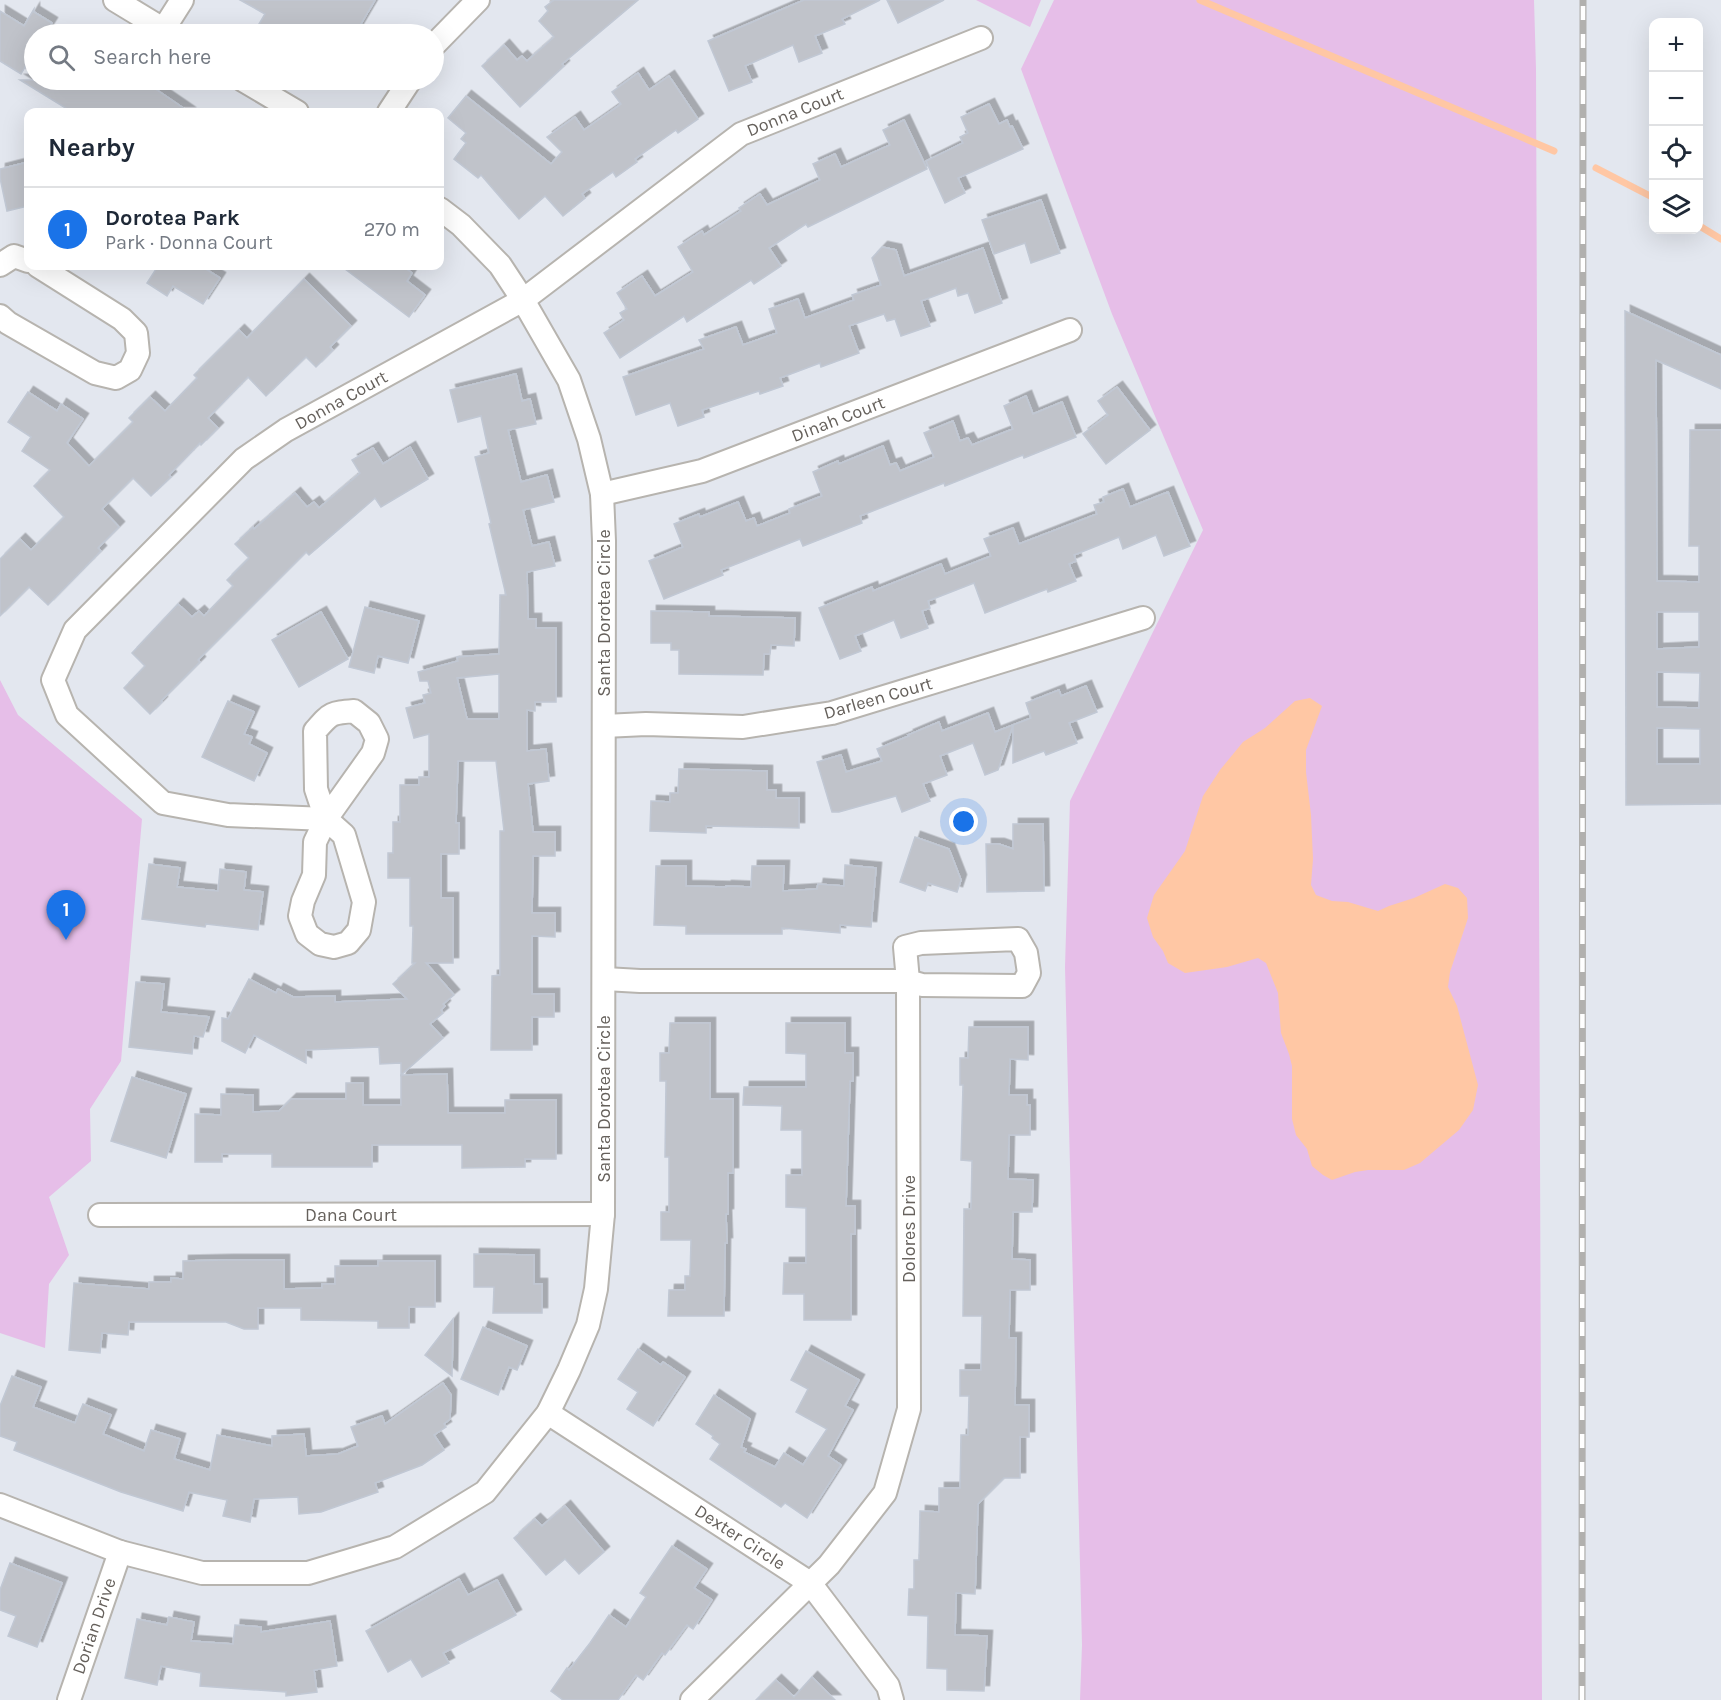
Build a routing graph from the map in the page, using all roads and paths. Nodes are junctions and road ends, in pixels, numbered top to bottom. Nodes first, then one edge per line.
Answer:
1 (115, 0) edge
2 (182, 0) edge
3 (478, 0) edge
4 (154, 24) edge
5 (171, 24) edge
6 (444, 35) edge
7 (981, 38) dead end
8 (260, 90) edge
9 (403, 90) edge
10 (290, 108) edge
11 (392, 108) edge
12 (444, 212) edge
13 (24, 260) edge
14 (0, 265) edge
15 (44, 270) edge
16 (523, 300) junction
17 (3, 323) edge
18 (1070, 330) dead end
19 (602, 494) junction
20 (1143, 618) dead end
21 (604, 726) junction
22 (326, 819) junction
23 (605, 979) junction
24 (908, 981) junction
25 (603, 1214) junction
26 (99, 1215) dead end
27 (548, 1413) junction
28 (0, 1505) edge
29 (120, 1552) junction
30 (810, 1583) junction
31 (69, 1700) edge
32 (692, 1700) edge
33 (892, 1700) edge

1 - 4 street
2 - 5 street
3 - 6 street
7 - 16 street, Donna Court
8 - 10 street
9 - 11 street
12 - 16 street, Santa Dorotea Circle
13 - 14 street
15 - 17 street
16 - 19 street, Santa Dorotea Circle
16 - 22 street, Donna Court
18 - 19 street, Dinah Court
19 - 21 street, Santa Dorotea Circle
20 - 21 street, Darleen Court
21 - 23 street, Santa Dorotea Circle
22 - 22 street
23 - 24 street
23 - 25 street, Santa Dorotea Circle
24 - 24 street, Dolores Drive
24 - 30 street, Dolores Drive
25 - 26 street, Dana Court
25 - 27 street, Santa Dorotea Circle
27 - 29 street, Santa Dorotea Circle
27 - 30 street, Dexter Circle
28 - 29 street, Santa Dorotea Circle
29 - 31 street, Dorian Drive
30 - 32 street, Dolores Drive
30 - 33 street, Dexter Circle

